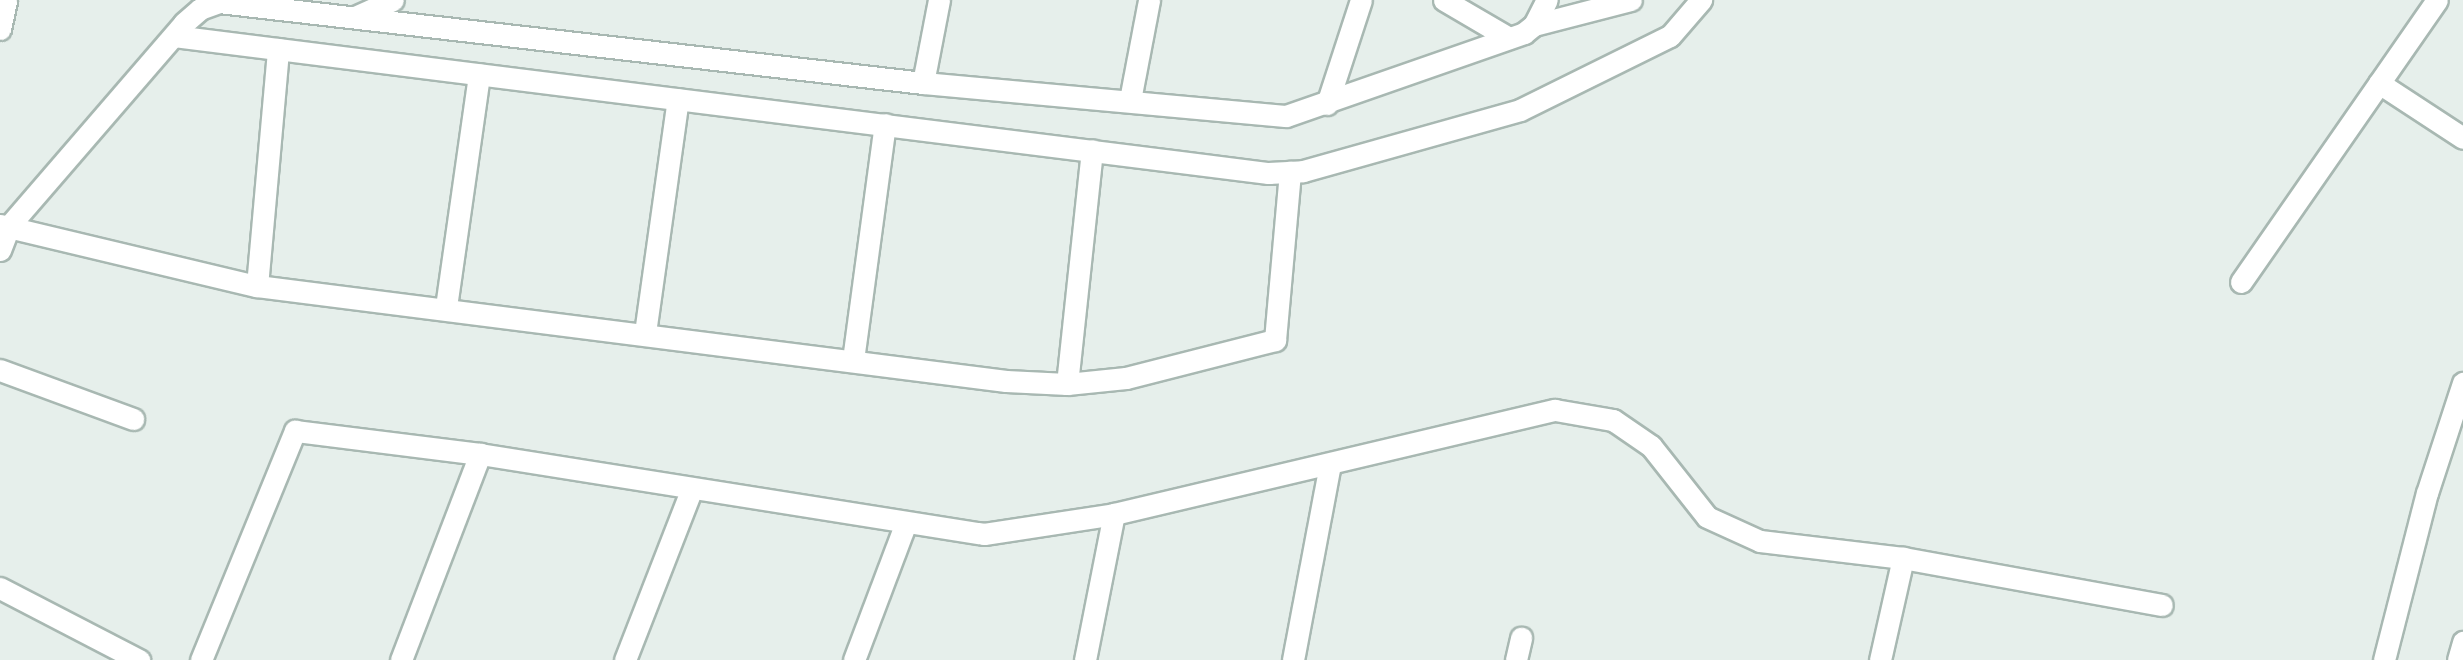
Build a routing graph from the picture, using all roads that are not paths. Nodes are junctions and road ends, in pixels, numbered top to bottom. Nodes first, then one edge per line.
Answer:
1 (6, 0) edge
2 (393, 0) edge
3 (939, 0) edge
4 (1149, 0) edge
5 (1361, 0) edge
6 (1444, 0) edge
7 (1547, 0) edge
8 (1631, 0) edge
9 (1701, 0) edge
10 (2437, 0) edge
11 (355, 17) junction
12 (1534, 25) junction
13 (0, 29) edge
14 (174, 36) junction
15 (1509, 38) junction
16 (278, 49) junction
17 (479, 74) junction
18 (923, 83) junction
19 (2379, 83) junction
20 (678, 99) junction
21 (1130, 100) junction
22 (1327, 104) junction
23 (885, 124) junction
24 (2463, 138) edge
25 (1091, 150) junction
26 (1290, 172) junction
27 (5, 225) edge
28 (0, 250) edge
29 (2241, 282) dead end
30 (257, 286) junction
31 (446, 307) junction
32 (645, 333) junction
33 (853, 360) junction
34 (0, 370) edge
35 (2463, 383) edge
36 (1068, 384) junction
37 (133, 419) dead end
38 (480, 454) junction
39 (1331, 464) junction
40 (691, 491) junction
41 (1114, 514) junction
42 (905, 525) junction
43 (1903, 558) junction
44 (0, 588) edge
45 (2162, 605) dead end
46 (1521, 638) dead end
47 (2463, 642) edge
48 (139, 660) edge
49 (201, 660) edge
50 (401, 660) edge
51 (625, 660) edge
52 (854, 660) edge
53 (1086, 660) edge
54 (1293, 660) edge
55 (1516, 660) edge
56 (1880, 660) edge
57 (2384, 660) edge
58 (2458, 660) edge

1 - 13 street
2 - 11 street
3 - 18 street
4 - 21 street
5 - 22 street
6 - 15 street
7 - 12 street
8 - 12 street
9 - 26 street
10 - 19 street
11 - 14 street
11 - 18 street
12 - 15 street
14 - 16 street
14 - 27 street
15 - 22 street
16 - 17 street
16 - 30 street
17 - 20 street
17 - 31 street
18 - 21 street
19 - 24 street
19 - 29 street
20 - 23 street
20 - 32 street
21 - 22 street
23 - 25 street
23 - 33 street
25 - 26 street
25 - 36 street
26 - 36 street
27 - 28 street
27 - 30 street
30 - 31 street
31 - 32 street
32 - 33 street
33 - 36 street
34 - 37 street
35 - 57 street
38 - 40 street
38 - 49 street
38 - 50 street
39 - 41 street
39 - 43 street
39 - 54 street
40 - 42 street
40 - 51 street
41 - 42 street
41 - 53 street
42 - 52 street
43 - 45 street
43 - 56 street
44 - 48 street
46 - 55 street
47 - 58 street

